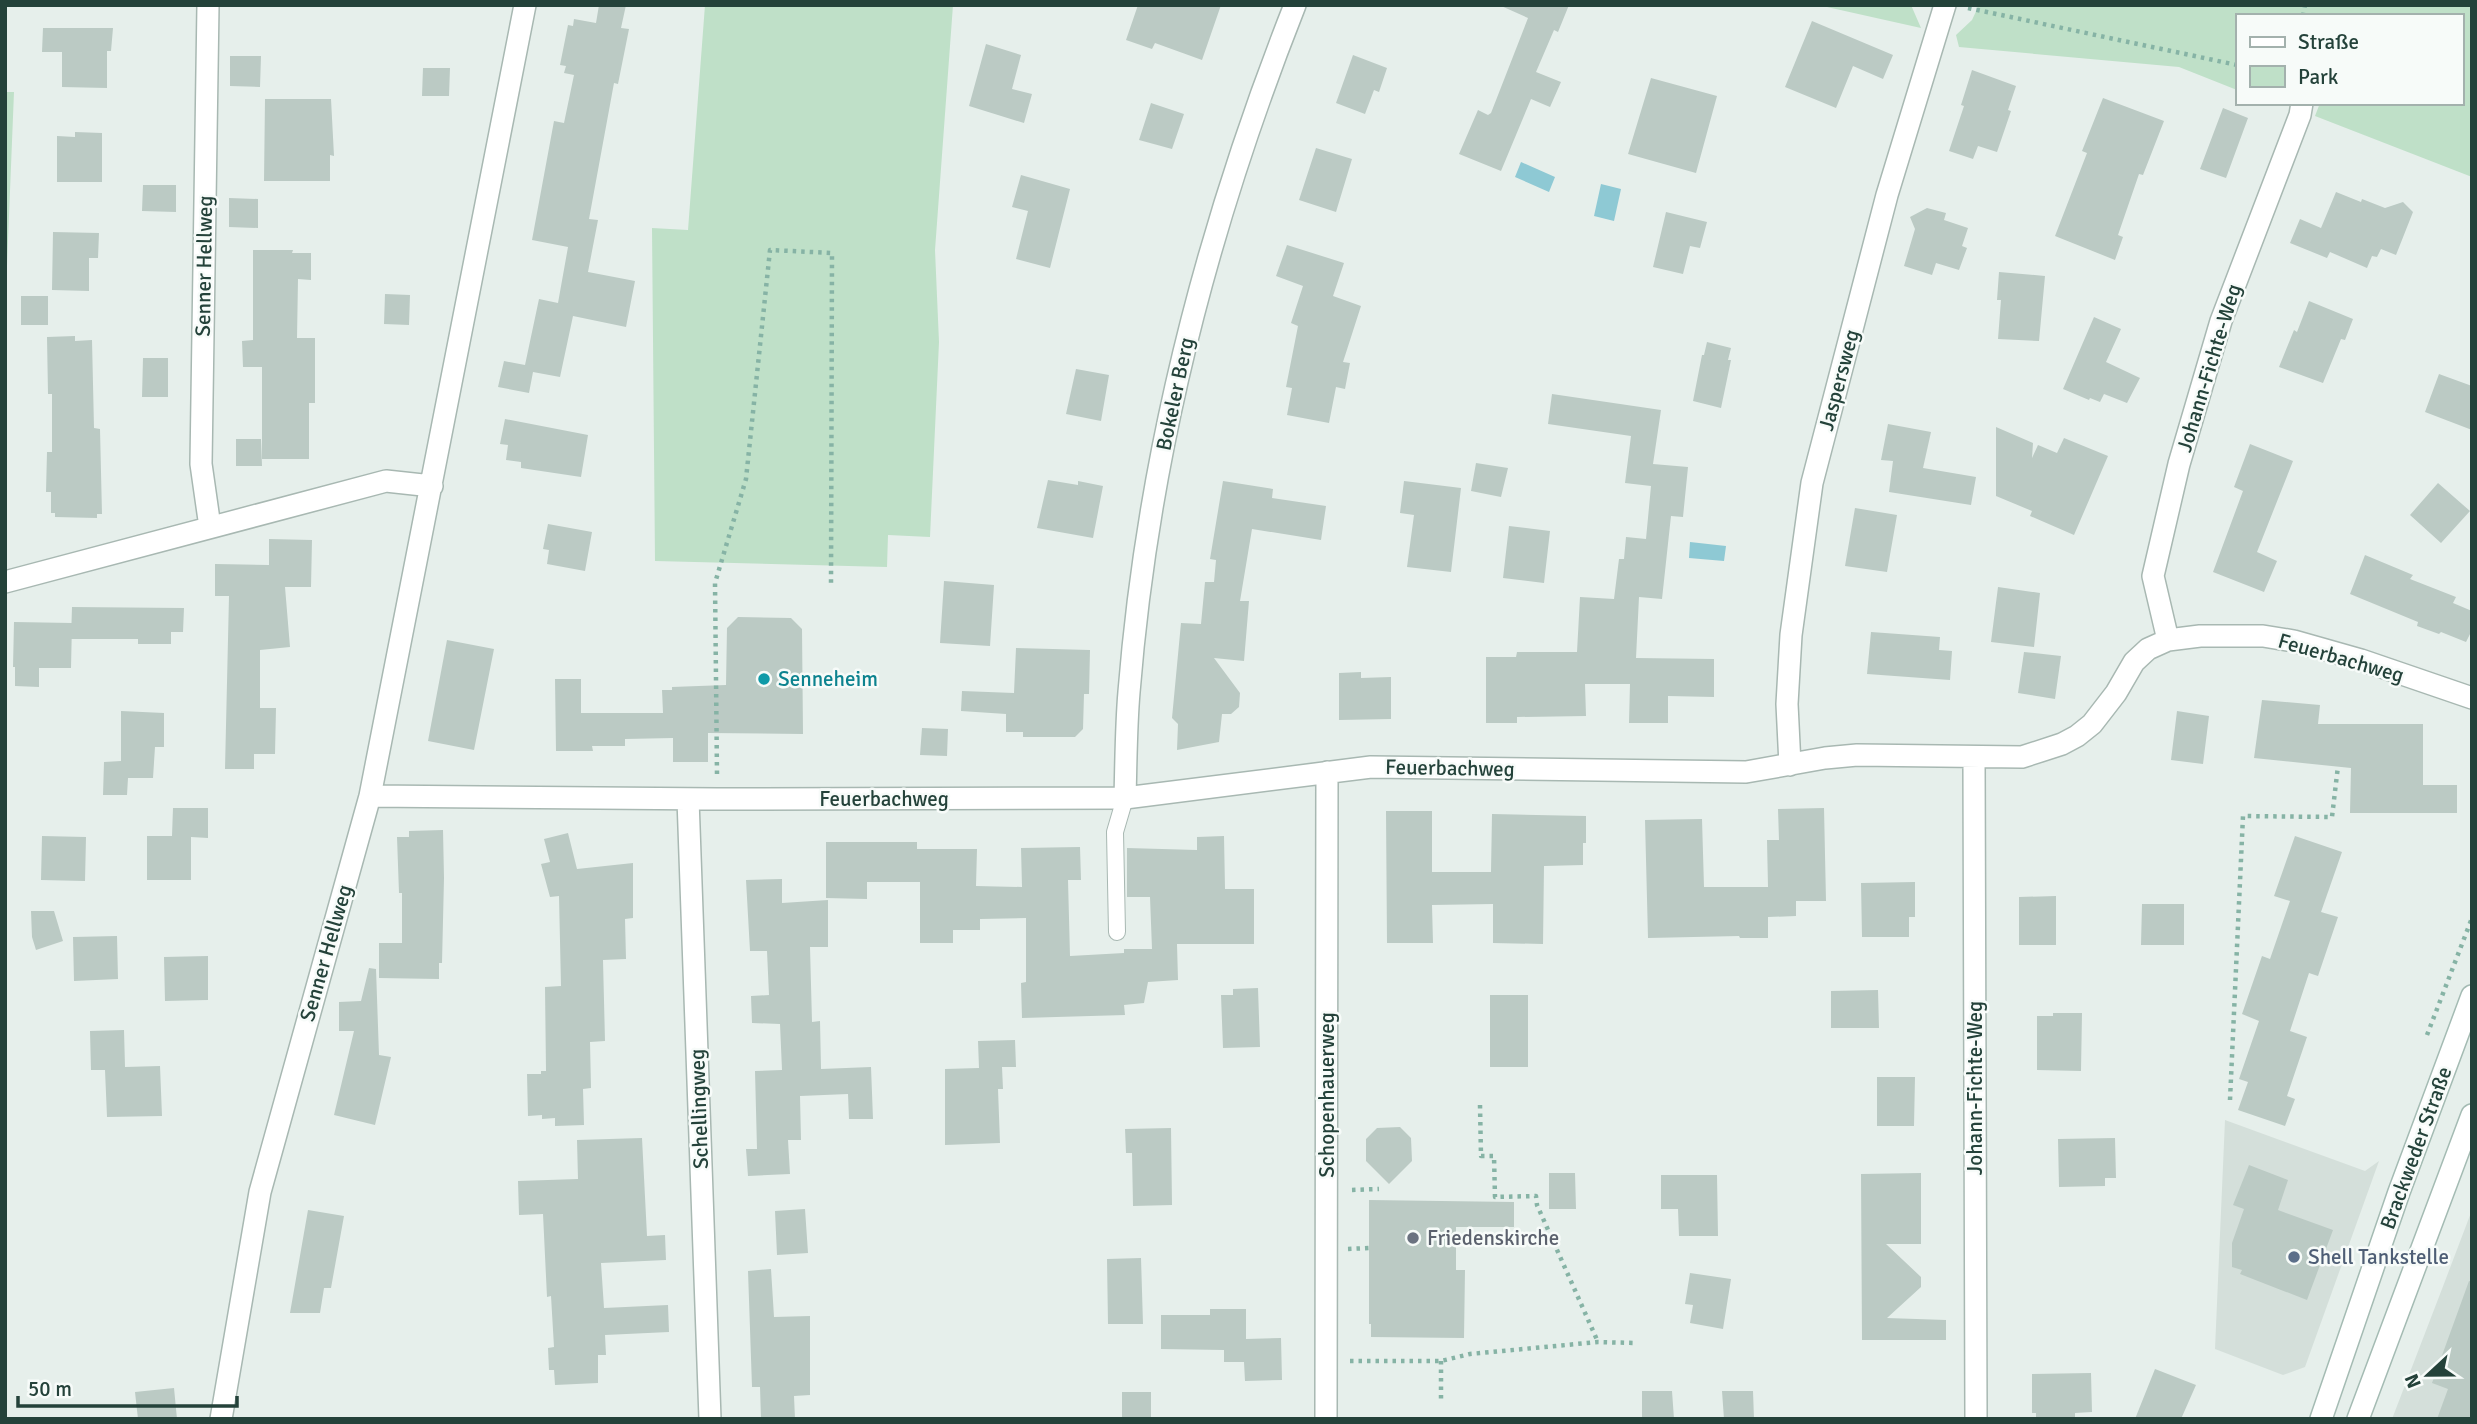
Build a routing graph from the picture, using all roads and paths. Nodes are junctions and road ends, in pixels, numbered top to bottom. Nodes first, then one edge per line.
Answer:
1 (208, 5) edge
2 (525, 5) edge
3 (1295, 5) edge
4 (1945, 5) edge
5 (1957, 5) edge
6 (2236, 65) edge
7 (2302, 105) edge
8 (432, 486) junction
9 (210, 527) junction
10 (5, 582) edge
11 (831, 585) dead end
12 (2168, 640) junction
13 (2472, 698) edge
14 (1974, 757) junction
15 (1790, 765) junction
16 (2338, 766) dead end
17 (1327, 772) junction
18 (370, 796) junction
19 (1125, 798) junction
20 (688, 799) junction
21 (717, 799) junction
22 (1117, 932) dead end
23 (2472, 996) edge
24 (2230, 1100) dead end
25 (1480, 1105) dead end
26 (2472, 1115) edge
27 (1598, 1342) junction
28 (1635, 1343) dead end
29 (1326, 1361) junction
30 (1441, 1361) junction
31 (1441, 1399) dead end
32 (221, 1419) edge
33 (710, 1419) edge
34 (1326, 1419) edge
35 (1976, 1419) edge
36 (2321, 1419) edge
37 (2358, 1419) edge

1 - 9 street, Senner Hellweg
2 - 8 street, Senner Hellweg
3 - 19 street, Bokeler Berg
4 - 15 street, Jaspersweg
5 - 6 path
7 - 12 street, Johann-Fichte-Weg
8 - 9 street
8 - 18 street, Senner Hellweg
9 - 10 street
11 - 21 path
12 - 13 street, Feuerbachweg
12 - 14 street, Feuerbachweg
14 - 15 street, Feuerbachweg
14 - 35 street, Johann-Fichte-Weg
15 - 17 street, Feuerbachweg
16 - 24 path
17 - 19 street, Feuerbachweg
17 - 29 street, Schopenhauerweg
18 - 20 street, Feuerbachweg
18 - 32 street, Senner Hellweg
19 - 21 street, Feuerbachweg
19 - 22 lane
20 - 21 street, Feuerbachweg
20 - 33 street, Schellingweg
23 - 36 street, Brackweder Straße
25 - 27 path
26 - 37 street, Brackweder Straße
27 - 28 path
27 - 30 path
29 - 30 path
29 - 34 street, Schopenhauerweg
30 - 31 path

